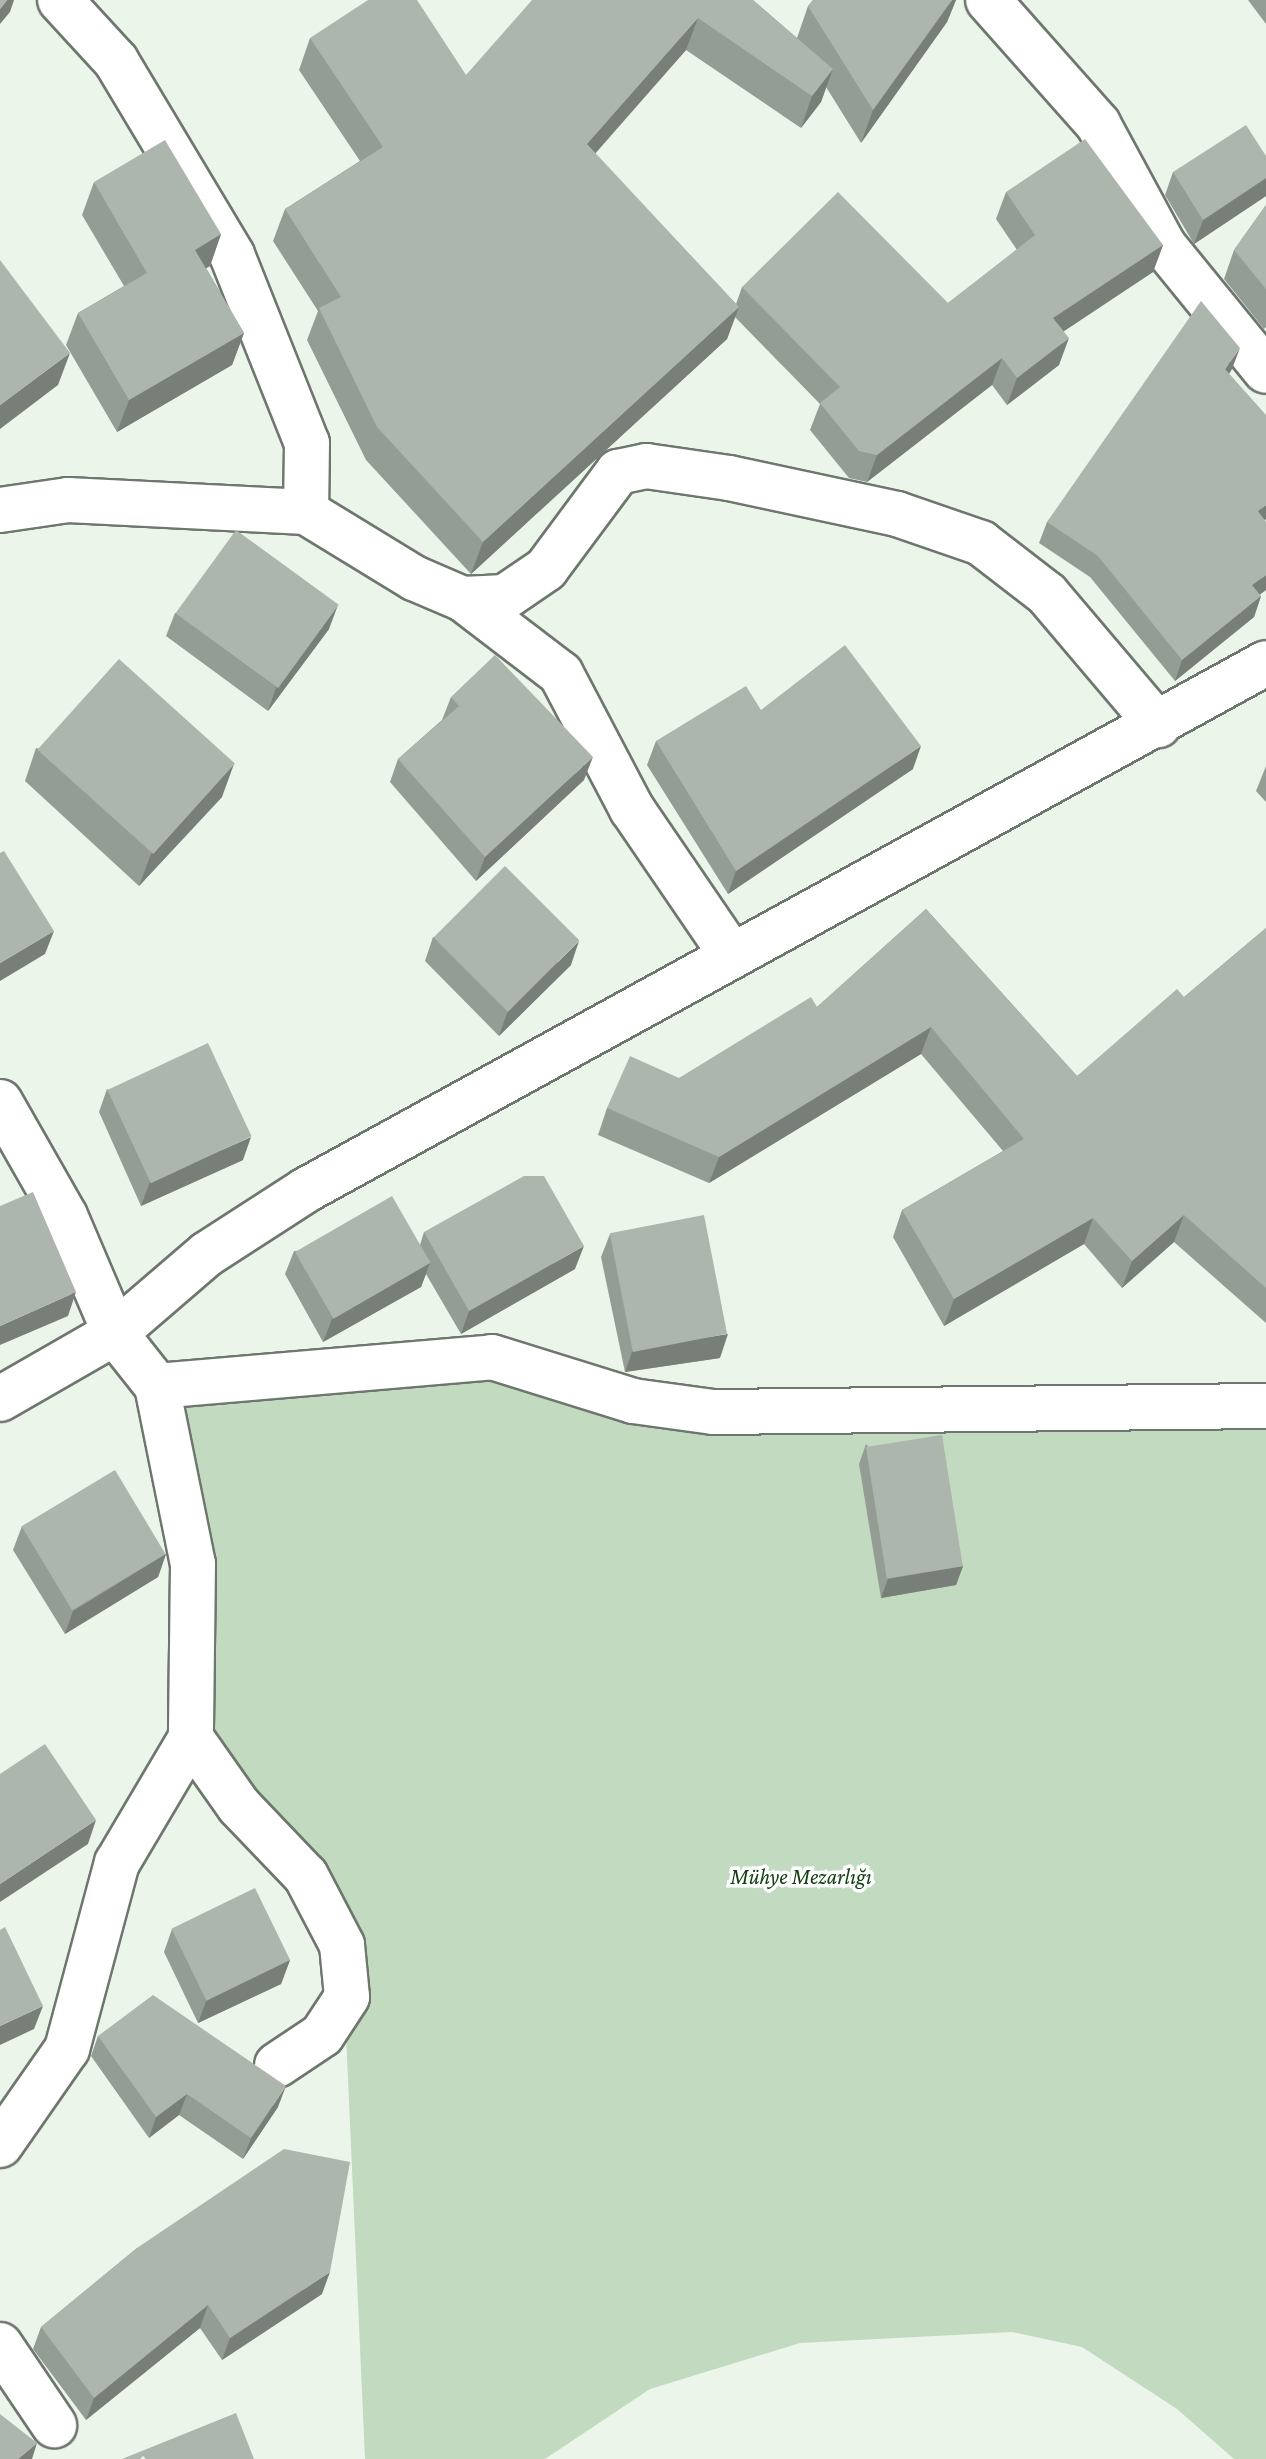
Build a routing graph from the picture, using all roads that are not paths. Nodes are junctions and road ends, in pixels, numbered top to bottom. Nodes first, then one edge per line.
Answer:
1 (60, 0) edge
2 (988, 0) edge
3 (1266, 371) edge
4 (0, 510) edge
5 (306, 512) junction
6 (463, 599) junction
7 (1266, 663) edge
8 (1158, 725) junction
9 (731, 954) junction
10 (0, 1102) edge
11 (115, 1333) junction
12 (157, 1386) junction
13 (0, 1399) edge
14 (1266, 1406) edge
15 (191, 1738) junction
16 (277, 2065) dead end
17 (0, 2145) edge
18 (0, 2345) edge
19 (54, 2425) dead end

1 - 5 street
2 - 3 street
4 - 5 street
5 - 6 street
6 - 8 street
6 - 9 street
7 - 8 street
8 - 9 street
9 - 11 street
10 - 11 street
11 - 12 street
11 - 13 street
12 - 14 street
12 - 15 street
15 - 16 street
15 - 17 street
18 - 19 street

